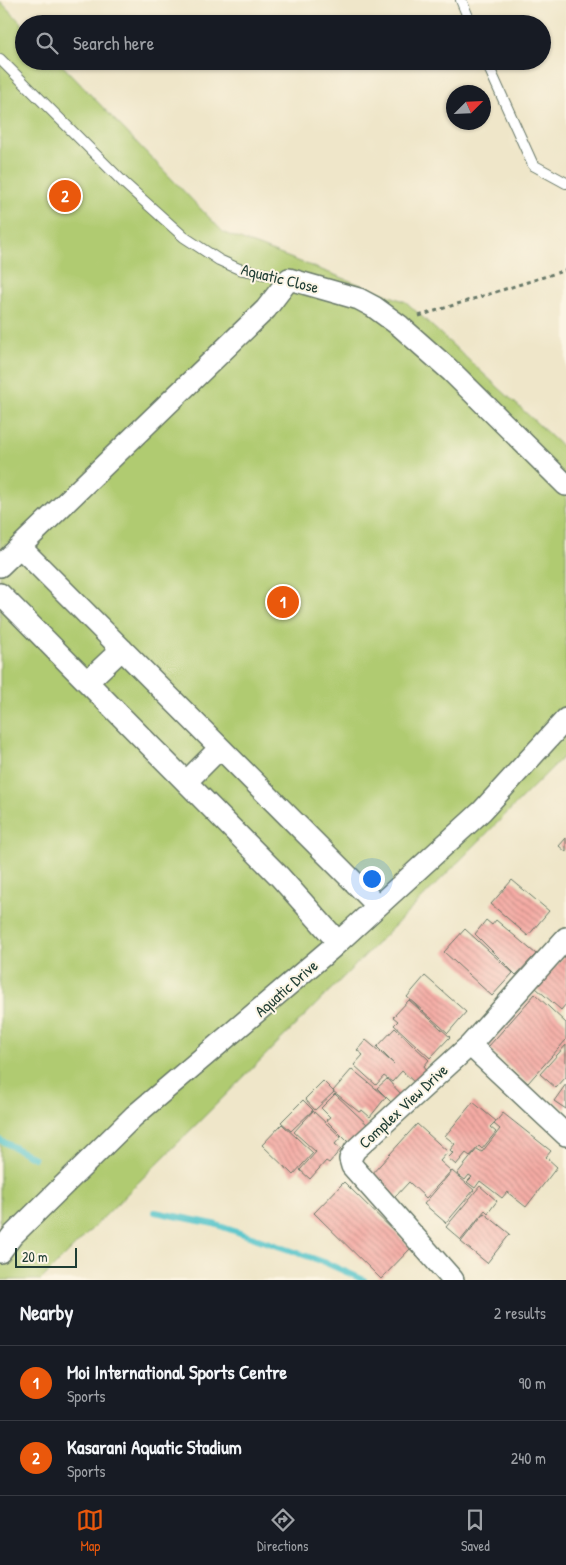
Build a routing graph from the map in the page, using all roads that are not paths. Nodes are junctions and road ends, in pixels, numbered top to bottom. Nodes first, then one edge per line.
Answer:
1 (461, 0) edge
2 (467, 15) edge
3 (0, 59) edge
4 (490, 70) edge
5 (566, 182) edge
6 (289, 279) junction
7 (566, 485) edge
8 (20, 547) junction
9 (0, 566) edge
10 (0, 594) edge
11 (122, 649) junction
12 (87, 682) junction
13 (566, 719) edge
14 (220, 748) junction
15 (186, 782) junction
16 (377, 905) junction
17 (566, 938) edge
18 (338, 942) junction
19 (470, 1045) junction
20 (566, 1135) edge
21 (0, 1252) edge
22 (453, 1280) edge

1 - 2 lane
3 - 6 lane, Aquatic Close
4 - 5 lane
6 - 7 street, Aquatic Close
6 - 8 street
8 - 9 street
8 - 11 street
10 - 12 street
11 - 12 street
11 - 14 street
12 - 15 street
13 - 16 street, Aquatic Drive
14 - 15 street
14 - 16 street
15 - 18 street
16 - 18 street, Aquatic Drive
17 - 19 street, Complex View Drive
18 - 21 street, Aquatic Drive
19 - 20 street
19 - 22 street, Complex View Drive

